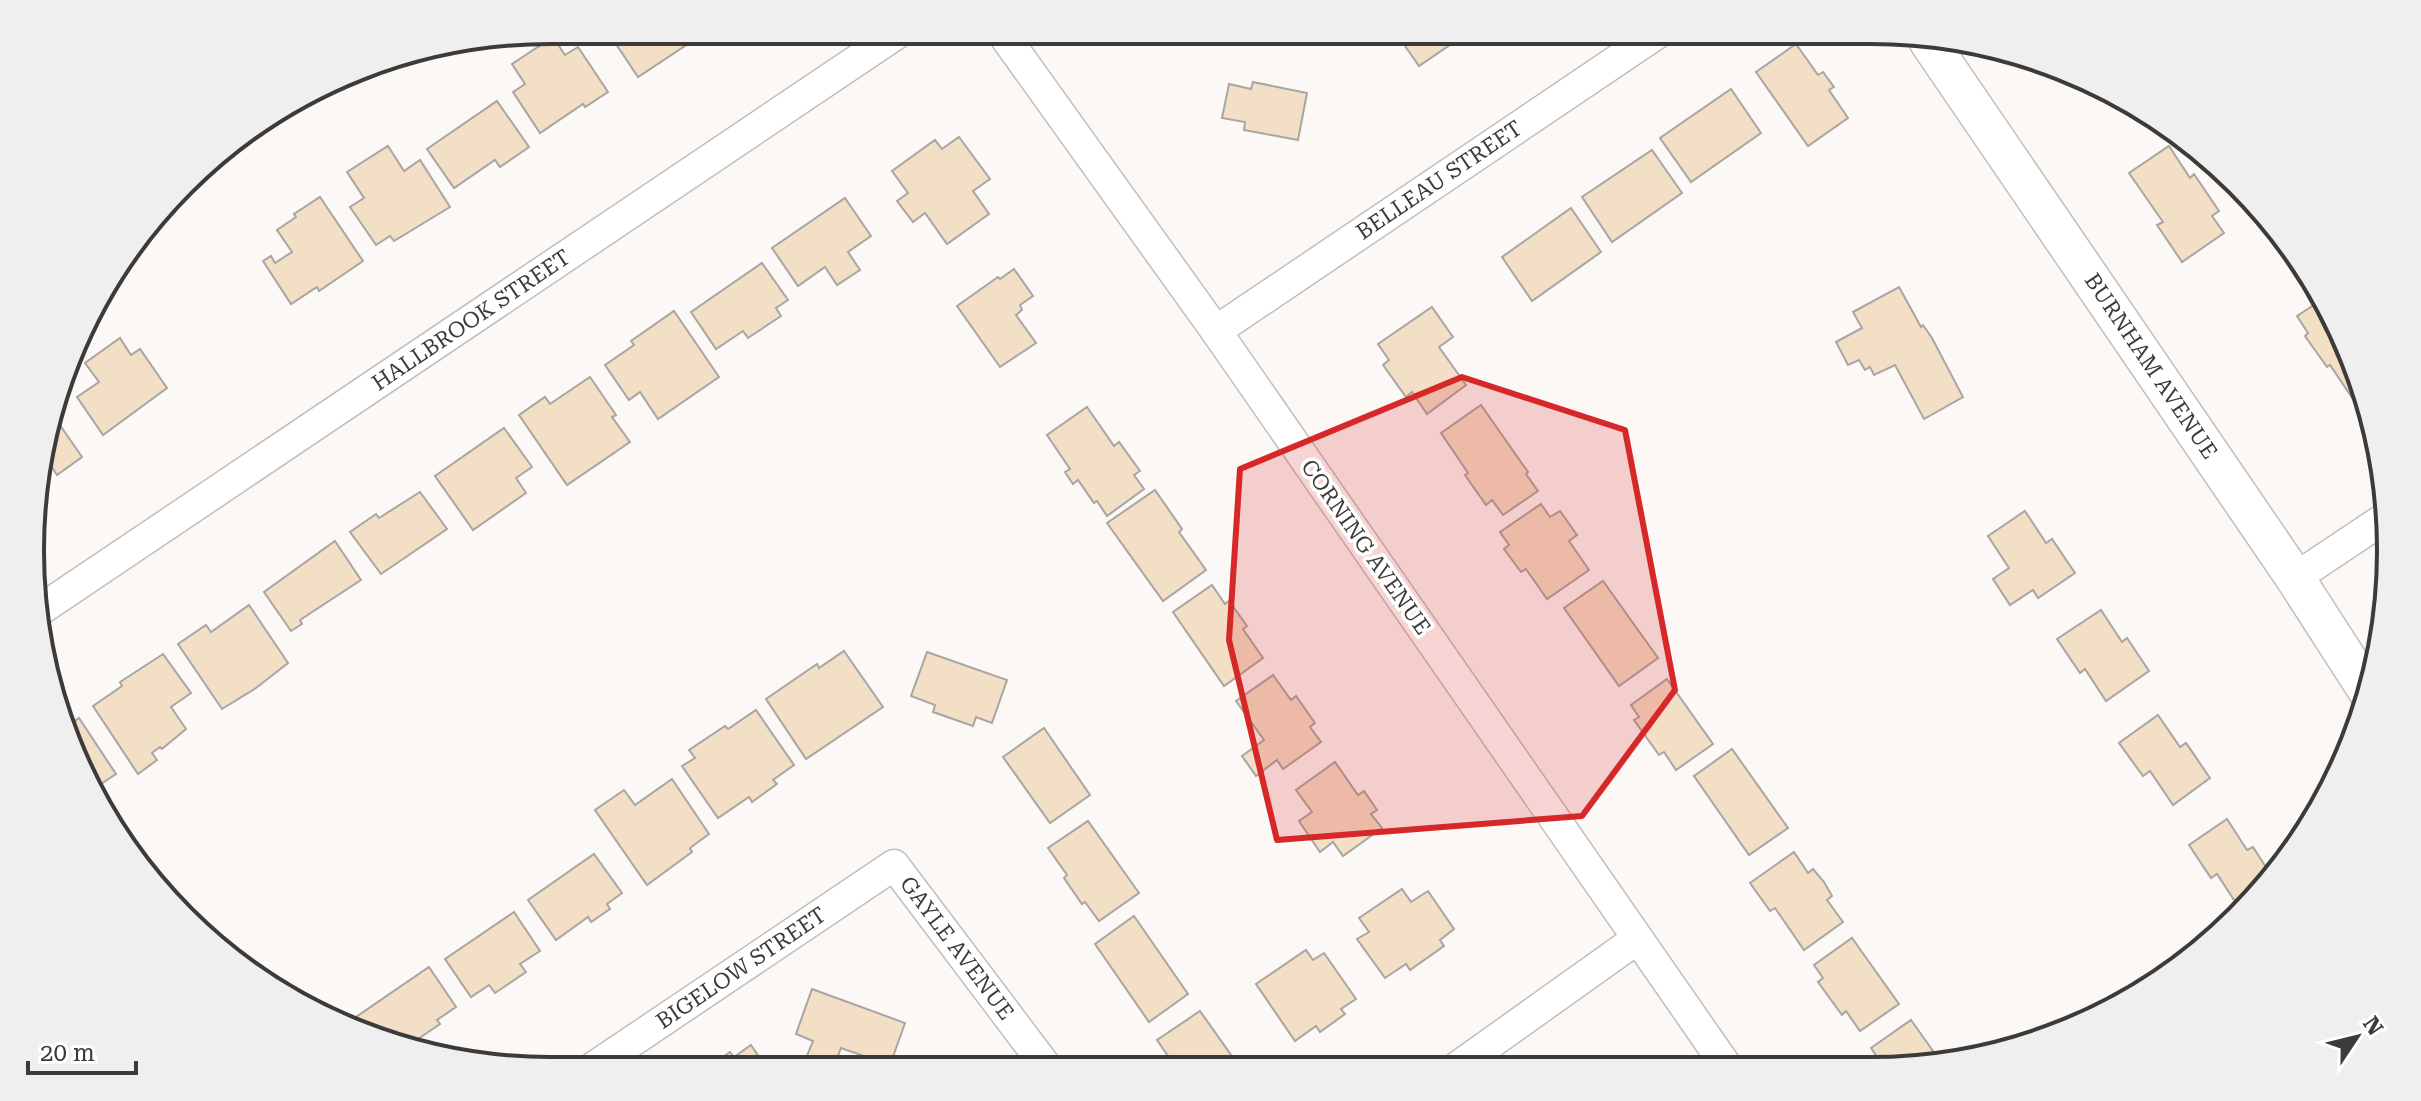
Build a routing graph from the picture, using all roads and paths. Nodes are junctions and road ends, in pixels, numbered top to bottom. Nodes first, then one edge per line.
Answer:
1 (881, 44) edge
2 (1010, 44) edge
3 (1641, 44) edge
4 (1933, 48) edge
5 (1216, 331) junction
6 (2376, 524) edge
7 (2295, 578) junction
8 (47, 605) edge
9 (2360, 680) edge
10 (894, 865) joint
11 (1637, 939) junction
12 (609, 1057) edge
13 (1039, 1057) edge
14 (1471, 1057) edge
15 (1720, 1057) edge

1 - 8 street, HALLBROOK STREET
2 - 5 street, CORNING AVENUE
3 - 5 street, BELLEAU STREET
4 - 7 street, BURNHAM AVENUE
5 - 11 street, CORNING AVENUE
6 - 7 street
7 - 9 street, BURNHAM AVENUE
10 - 12 street, BIGELOW STREET
10 - 13 street, GAYLE AVENUE
11 - 14 street
11 - 15 street, CORNING AVENUE

